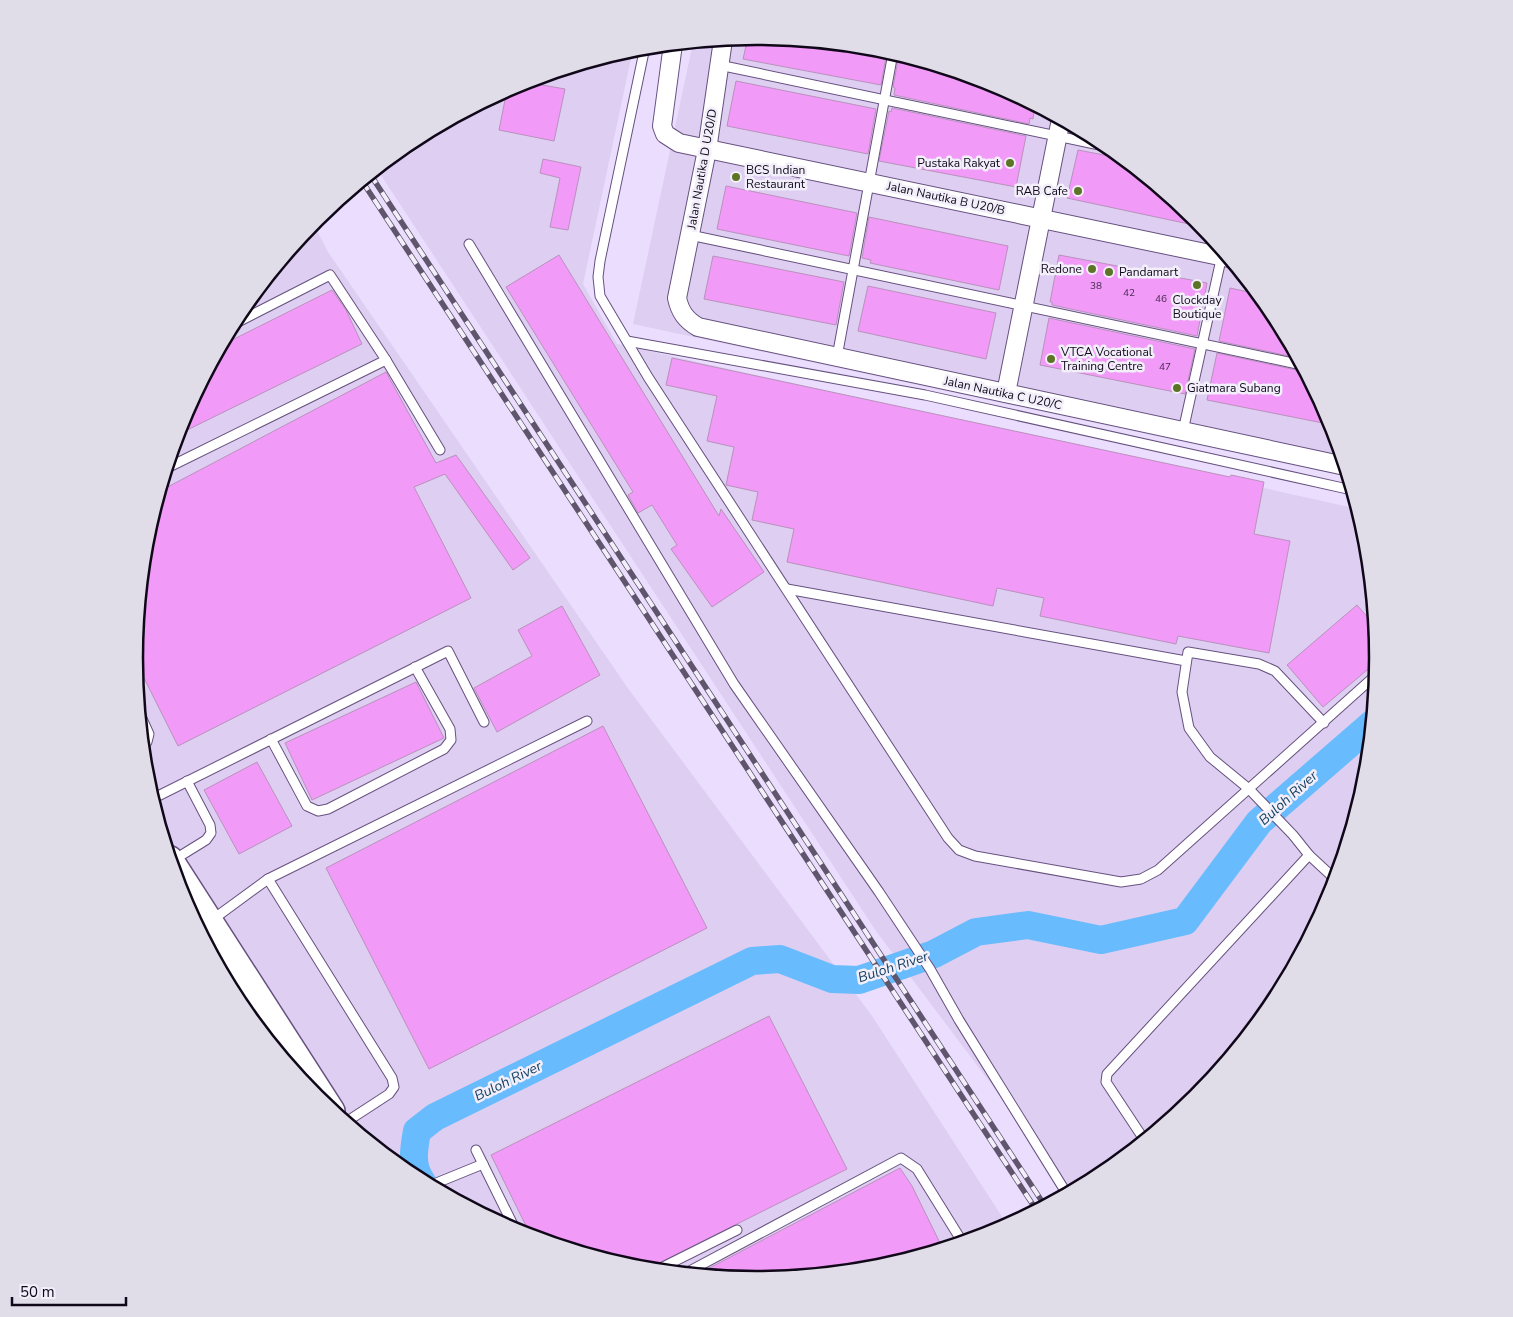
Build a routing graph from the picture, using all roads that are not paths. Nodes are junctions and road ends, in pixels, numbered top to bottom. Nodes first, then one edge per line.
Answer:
1 (722, 46) edge
2 (672, 51) edge
3 (643, 56) edge
4 (891, 61) edge
5 (719, 64) junction
6 (883, 99) junction
7 (1060, 128) edge
8 (1072, 133) edge
9 (707, 150) junction
10 (869, 182) junction
11 (1042, 219) junction
12 (690, 235) junction
13 (469, 244) dead end
14 (1218, 254) edge
15 (1223, 260) edge
16 (854, 269) junction
17 (677, 298) joint
18 (1024, 306) junction
19 (245, 319) edge
20 (627, 341) junction
21 (1202, 344) junction
22 (837, 357) junction
23 (386, 360) junction
24 (1294, 363) edge
25 (1006, 393) junction
26 (1183, 431) junction
27 (440, 450) dead end
28 (176, 461) edge
29 (1338, 465) edge
30 (1345, 489) edge
31 (787, 589) junction
32 (1186, 661) junction
33 (415, 667) junction
34 (1369, 681) edge
35 (587, 721) dead end
36 (484, 722) dead end
37 (1324, 723) junction
38 (147, 727) edge
39 (148, 739) edge
40 (271, 739) junction
41 (187, 781) junction
42 (1251, 792) junction
43 (159, 795) edge
44 (1309, 855) junction
45 (176, 857) edge
46 (1330, 874) edge
47 (268, 879) junction
48 (187, 886) edge
49 (210, 922) junction
50 (217, 947) edge
51 (306, 1074) edge
52 (351, 1119) edge
53 (1142, 1136) edge
54 (476, 1150) dead end
55 (483, 1164) junction
56 (437, 1182) edge
57 (1065, 1189) edge
58 (511, 1220) edge
59 (737, 1230) dead end
60 (959, 1237) edge
61 (666, 1265) edge
62 (694, 1269) edge

1 - 5 street, Jalan Nautika D U20/D
2 - 9 street, Jalan Nautika B U20/B
3 - 20 lane
4 - 6 lane
5 - 6 lane
5 - 9 street, Jalan Nautika D U20/D
6 - 7 lane
6 - 10 lane
7 - 8 lane
7 - 11 street
9 - 10 street, Jalan Nautika B U20/B
9 - 12 street, Jalan Nautika D U20/D
10 - 11 street, Jalan Nautika B U20/B
10 - 16 lane
11 - 14 street, Jalan Nautika B U20/B
11 - 18 street
12 - 16 lane
12 - 17 street, Jalan Nautika D U20/D
13 - 57 lane
15 - 21 lane
16 - 18 lane
16 - 22 lane
17 - 22 street, Jalan Nautika C U20/C
18 - 21 lane
18 - 25 street
19 - 23 lane
20 - 30 lane
20 - 31 lane
21 - 24 lane
21 - 26 lane
22 - 25 street, Jalan Nautika C U20/C
23 - 27 lane
23 - 28 lane
25 - 26 street, Jalan Nautika C U20/C
26 - 29 street, Jalan Nautika C U20/C
31 - 32 lane
31 - 42 lane
32 - 37 lane
32 - 42 lane
33 - 36 lane
33 - 40 lane
33 - 40 lane
34 - 37 lane
35 - 47 lane
37 - 42 lane
38 - 39 lane
40 - 41 lane
41 - 43 lane
41 - 45 lane
42 - 44 lane
44 - 46 lane
44 - 53 lane
47 - 49 lane
47 - 52 lane
48 - 49 street
49 - 50 street
50 - 51 street
54 - 55 lane
55 - 56 lane
55 - 58 lane
59 - 61 lane
60 - 62 lane

